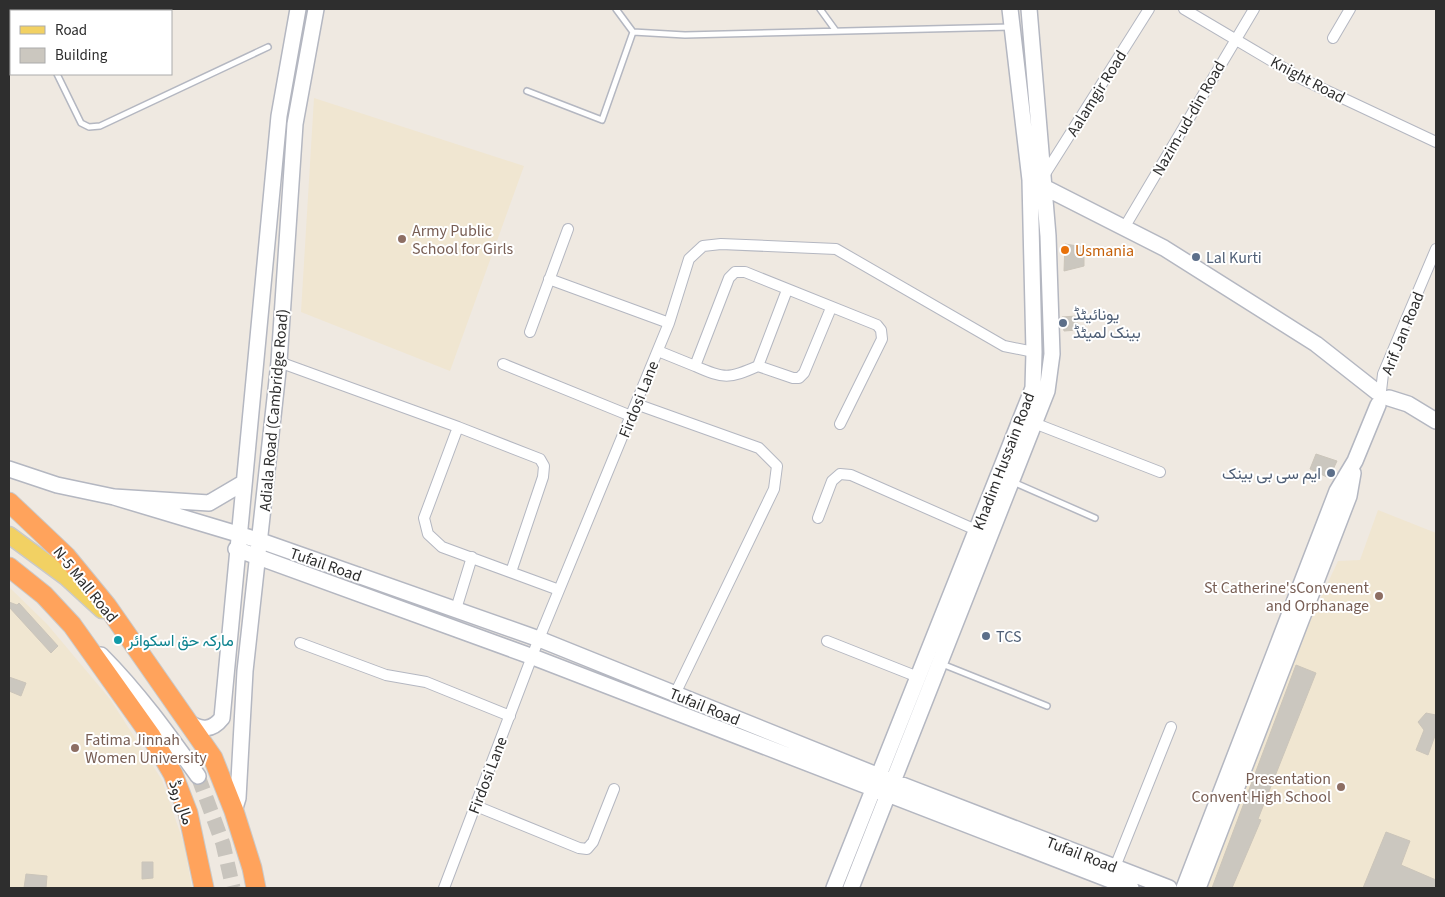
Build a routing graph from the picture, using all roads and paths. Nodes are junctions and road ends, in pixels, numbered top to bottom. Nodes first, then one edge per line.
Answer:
1 (298, 9) edge
2 (316, 9) edge
3 (616, 9) edge
4 (820, 9) edge
5 (1010, 9) edge
6 (1028, 9) edge
7 (1149, 9) edge
8 (1184, 9) edge
9 (1254, 9) edge
10 (1350, 9) edge
11 (1012, 27) junction
12 (836, 31) junction
13 (633, 32) junction
14 (1234, 38) junction
15 (1333, 38) dead end
16 (268, 47) dead end
17 (57, 75) edge
18 (527, 92) dead end
19 (1436, 142) edge
20 (1039, 182) junction
21 (1124, 228) junction
22 (568, 229) dead end
23 (1436, 249) edge
24 (549, 279) junction
25 (787, 290) junction
26 (831, 308) junction
27 (669, 323) junction
28 (530, 332) dead end
29 (658, 351) junction
30 (1034, 352) junction
31 (279, 362) junction
32 (503, 364) dead end
33 (695, 366) junction
34 (758, 366) junction
35 (1381, 397) junction
36 (636, 404) junction
37 (631, 416) junction
38 (1436, 421) edge
39 (1034, 423) junction
40 (840, 424) dead end
41 (458, 427) junction
42 (1355, 461) junction
43 (9, 469) edge
44 (1160, 472) dead end
45 (1011, 482) junction
46 (243, 483) junction
47 (114, 497) junction
48 (9, 502) edge
49 (16, 514) edge
50 (818, 518) dead end
51 (1095, 518) dead end
52 (976, 530) junction
53 (238, 534) junction
54 (9, 535) edge
55 (261, 541) junction
56 (236, 549) junction
57 (472, 557) junction
58 (259, 558) junction
59 (9, 567) edge
60 (511, 572) junction
61 (559, 590) junction
62 (456, 609) junction
63 (72, 625) junction
64 (123, 630) junction
65 (539, 639) junction
66 (827, 641) dead end
67 (300, 643) dead end
68 (533, 657) junction
69 (940, 663) junction
70 (918, 677) junction
71 (675, 694) junction
72 (1047, 706) dead end
73 (510, 716) junction
74 (186, 721) junction
75 (1171, 727) dead end
76 (198, 776) tunnel mouth
77 (887, 784) junction
78 (614, 789) dead end
79 (873, 790) junction
80 (476, 806) junction
81 (234, 811) junction
82 (1115, 867) junction
83 (853, 887) edge
84 (204, 888) edge
85 (256, 888) edge
86 (444, 888) edge
87 (834, 888) edge
88 (1131, 888) edge
89 (1169, 888) edge
90 (1184, 888) edge
91 (1198, 888) edge

1 - 46 main road, Adiala Road (Cambridge Road)
2 - 31 main road, Adiala Road (Cambridge Road)
3 - 13 lane
4 - 12 lane
5 - 11 main road, Khadim Hussain Road
6 - 20 main road, Khadim Hussain Road
7 - 20 street, Aalamgir Road
8 - 14 street, Knight Road
9 - 14 street, Nazim-ud-din Road
10 - 15 street
11 - 12 lane
11 - 20 main road, Khadim Hussain Road
12 - 13 lane
13 - 18 lane
14 - 19 street, Knight Road
14 - 21 street, Nazim-ud-din Road
16 - 17 lane
20 - 21 main road
20 - 30 main road, Khadim Hussain Road
20 - 39 main road, Khadim Hussain Road
21 - 35 main road
22 - 24 street
23 - 35 street, Arif Jan Road
24 - 27 street
24 - 28 street
25 - 26 street
25 - 33 street
25 - 34 street
26 - 34 street
26 - 40 street
27 - 29 street, Firdosi Lane
27 - 30 street, Firdosi Lane
29 - 33 street
29 - 36 street, Firdosi Lane
30 - 52 main road, Khadim Hussain Road
31 - 41 street
31 - 55 main road, Adiala Road (Cambridge Road)
32 - 37 street
33 - 34 street
35 - 38 main road
35 - 42 main road
36 - 37 street, Firdosi Lane
36 - 71 street
37 - 61 street, Firdosi Lane
39 - 44 street
39 - 45 main road, Khadim Hussain Road
41 - 57 street
41 - 60 street
42 - 90 main road
42 - 91 main road
43 - 47 main road
45 - 51 lane
45 - 69 main road, Khadim Hussain Road
46 - 47 main road
46 - 53 main road, Adiala Road (Cambridge Road)
47 - 53 main road, Tufail Road
48 - 49 highway, N-5 Mall Road
49 - 64 highway, N-5 Mall Road
50 - 52 street
52 - 70 main road, Khadim Hussain Road
53 - 55 main road, Tufail Road
53 - 56 main road, Adiala Road (Cambridge Road)
54 - 64 main road
55 - 58 main road, Adiala Road (Cambridge Road)
55 - 62 main road, Tufail Road
56 - 58 main road, Tufail Road
56 - 74 main road, Adiala Road (Cambridge Road)
57 - 60 street
57 - 62 street
58 - 68 main road, Tufail Road
58 - 81 main road, Adiala Road (Cambridge Road)
59 - 63 highway, مال روڈ
60 - 61 street
61 - 65 street, Firdosi Lane
62 - 65 main road, Tufail Road
63 - 76 main road
63 - 84 highway, مال روڈ
64 - 74 highway, N-5 Mall Road
65 - 68 street, Firdosi Lane
65 - 71 main road, Tufail Road
66 - 70 street
67 - 73 street
68 - 73 street, Firdosi Lane
68 - 79 main road, Tufail Road
69 - 72 lane
69 - 77 main road, Khadim Hussain Road
70 - 77 main road, Khadim Hussain Road
71 - 77 main road, Tufail Road
73 - 80 street, Firdosi Lane
74 - 81 highway, N-5 Mall Road
75 - 82 street
77 - 79 main road, Khadim Hussain Road
77 - 82 main road, Tufail Road
77 - 83 main road, Khadim Hussain Road
77 - 88 main road, Tufail Road
78 - 80 street
79 - 87 main road, Khadim Hussain Road
80 - 86 street, Firdosi Lane
81 - 85 highway, N-5 Mall Road
82 - 89 main road, Tufail Road

